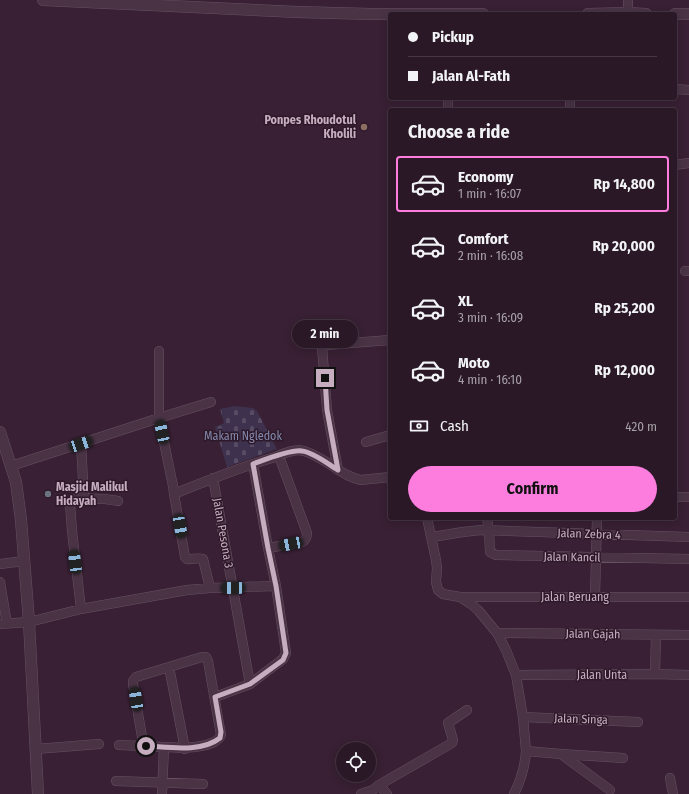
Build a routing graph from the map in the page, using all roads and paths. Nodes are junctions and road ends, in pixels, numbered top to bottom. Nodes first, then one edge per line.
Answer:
1 (43, 0) edge
2 (52, 0) edge
3 (628, 0) edge
4 (102, 1) edge
5 (220, 4) edge
6 (628, 12) edge
7 (388, 14) edge
8 (677, 14) edge
9 (689, 14) edge
10 (677, 89) edge
11 (689, 90) edge
12 (689, 164) edge
13 (677, 165) edge
14 (388, 340) edge
15 (159, 351) dead end
16 (211, 402) dead end
17 (159, 418) junction
18 (0, 432) edge
19 (388, 436) edge
20 (366, 442) dead end
21 (81, 444) junction
22 (280, 455) junction
23 (253, 464) junction
24 (12, 466) junction
25 (338, 470) junction
26 (388, 476) edge
27 (213, 478) junction
28 (174, 494) junction
29 (677, 497) edge
30 (689, 497) edge
31 (84, 498) junction
32 (118, 501) dead end
33 (428, 520) edge
34 (487, 520) edge
35 (597, 520) edge
36 (489, 531) junction
37 (596, 534) junction
38 (689, 537) edge
39 (432, 538) junction
40 (268, 548) junction
41 (596, 557) junction
42 (689, 559) edge
43 (24, 561) junction
44 (0, 564) edge
45 (0, 582) edge
46 (276, 586) junction
47 (210, 588) junction
48 (233, 588) junction
49 (460, 597) junction
50 (595, 597) junction
51 (689, 597) edge
52 (81, 609) junction
53 (29, 622) junction
54 (4, 624) edge
55 (497, 633) junction
56 (656, 635) junction
57 (689, 635) edge
58 (169, 667) junction
59 (655, 674) junction
60 (516, 675) junction
61 (689, 675) edge
62 (250, 684) junction
63 (215, 697) junction
64 (466, 710) dead end
65 (523, 717) junction
66 (638, 722) dead end
67 (99, 744) dead end
68 (118, 745) dead end
69 (146, 746) junction
70 (164, 747) junction
71 (36, 749) junction
72 (185, 749) junction
73 (526, 751) junction
74 (561, 754) junction
75 (622, 758) dead end
76 (670, 778) dead end
77 (116, 781) dead end
78 (163, 783) junction
79 (203, 784) dead end
80 (379, 785) junction
81 (610, 790) dead end
82 (38, 794) edge
83 (162, 794) edge
84 (361, 794) edge
85 (387, 794) edge
86 (514, 794) edge
87 (673, 794) edge

1 - 2 street
2 - 4 street
3 - 6 street
4 - 5 street
5 - 7 street
8 - 9 street
10 - 11 street
12 - 13 street
14 - 25 street
15 - 17 street
16 - 17 street
17 - 21 street
17 - 28 street
18 - 24 street
19 - 20 street
21 - 24 street
21 - 31 street
22 - 23 street
22 - 25 street
22 - 40 street
23 - 27 street
23 - 40 street
24 - 43 street
25 - 26 street
27 - 28 street
27 - 48 street, Jalan Pesona 3
28 - 47 street
29 - 30 street
31 - 32 street
31 - 52 street
33 - 39 street
34 - 36 street, Jalan Kancil
35 - 37 street
36 - 37 street, Jalan Zebra 4
36 - 39 street, Jalan Zebra 4
36 - 41 street, Jalan Kancil
37 - 38 street, Jalan Zebra 4
37 - 41 street
39 - 49 street
40 - 46 street
41 - 42 street, Jalan Kancil
41 - 50 street
43 - 44 street
43 - 53 street
45 - 54 street
46 - 48 street
46 - 62 street
47 - 48 street
47 - 52 street
48 - 62 street, Jalan Pesona 3
49 - 50 street, Jalan Beruang
49 - 55 street
50 - 51 street, Jalan Beruang
52 - 53 street
53 - 54 street
53 - 71 street
55 - 56 street, Jalan Gajah
55 - 60 street
56 - 57 street, Jalan Gajah
56 - 59 street
58 - 63 street
58 - 69 street
58 - 72 street
59 - 60 street, Jalan Unta
59 - 61 street, Jalan Unta
60 - 65 street
62 - 63 street
63 - 72 street
64 - 80 street
65 - 66 street, Jalan Singa
65 - 73 street
67 - 71 street
68 - 69 street
69 - 70 street
70 - 72 street
70 - 78 street
71 - 82 street
73 - 74 street
73 - 86 street
74 - 75 street
74 - 81 street
76 - 87 street
77 - 78 street
78 - 79 street
78 - 83 street
80 - 84 street
80 - 85 street

